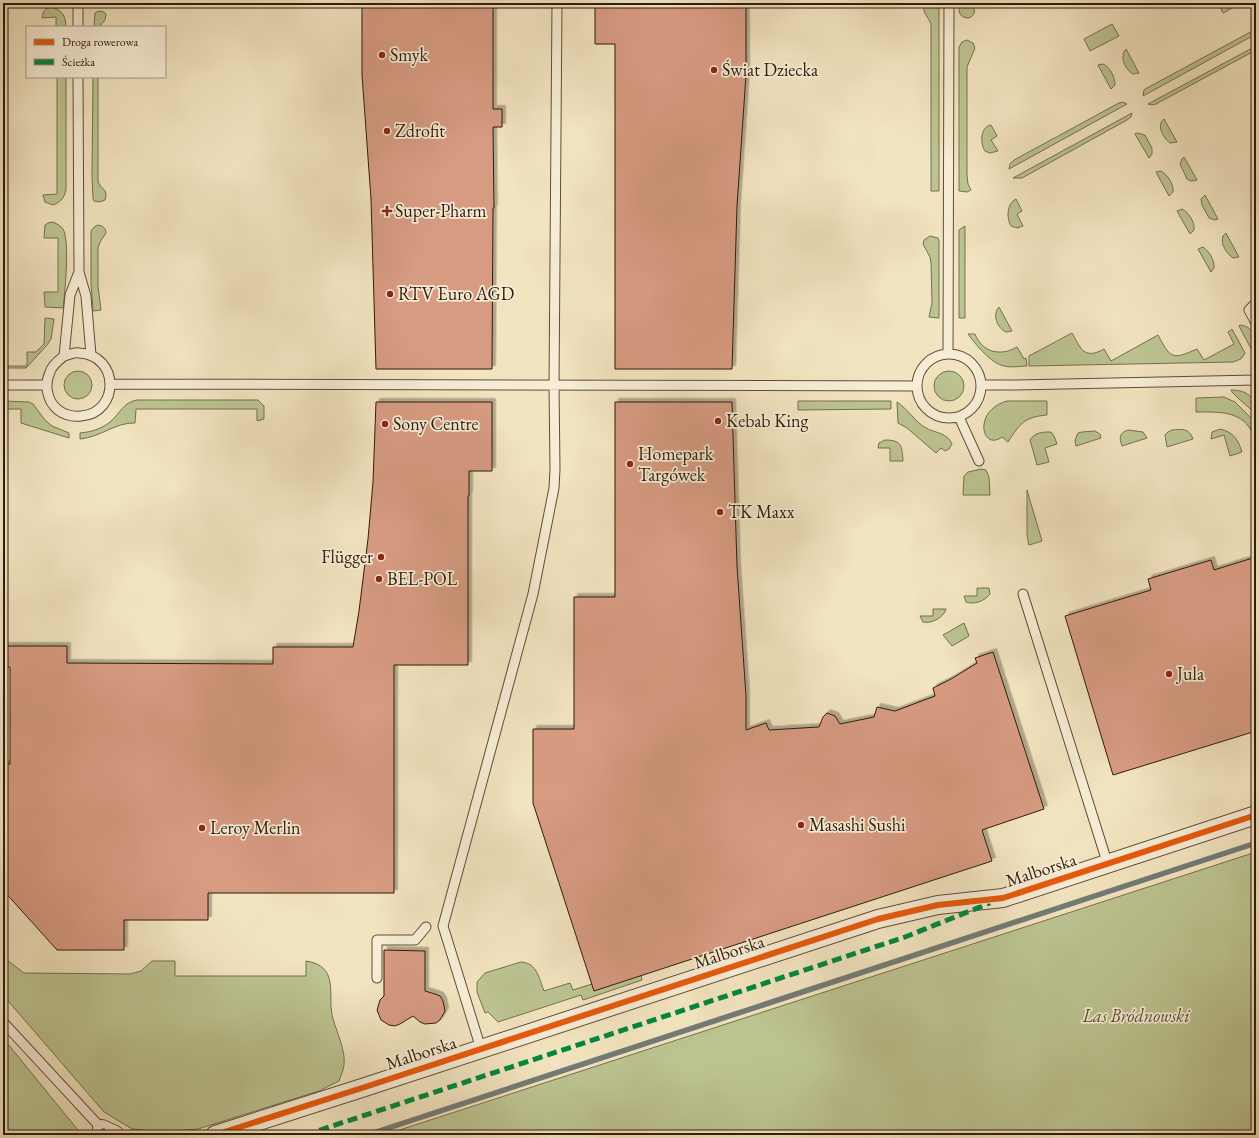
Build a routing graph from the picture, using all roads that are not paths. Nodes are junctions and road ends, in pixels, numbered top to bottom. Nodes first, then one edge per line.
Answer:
1 (78, 3) edge
2 (556, 3) edge
3 (949, 3) edge
4 (78, 26) edge
5 (78, 78) edge
6 (79, 272) junction
7 (1256, 303) edge
8 (1256, 323) edge
9 (948, 354) junction
10 (90, 355) junction
11 (64, 356) junction
12 (1256, 380) edge
13 (110, 384) junction
14 (3, 385) edge
15 (46, 385) junction
16 (981, 385) junction
17 (554, 386) junction
18 (917, 386) junction
19 (959, 417) junction
20 (979, 461) dead end
21 (1023, 594) dead end
22 (1256, 815) edge
23 (1108, 865) junction
24 (426, 927) dead end
25 (377, 978) dead end
26 (3, 1022) edge
27 (481, 1049) junction
28 (108, 1132) edge
29 (215, 1135) edge

1 - 4 lane
2 - 17 lane
3 - 9 lane
5 - 6 lane
6 - 10 lane
6 - 11 lane
7 - 8 lane
9 - 16 lane
9 - 18 lane
10 - 11 lane
10 - 13 lane
11 - 15 lane
12 - 16 lane
13 - 15 lane
13 - 17 lane
14 - 15 lane
16 - 19 lane
17 - 18 lane
17 - 27 lane
18 - 19 lane
19 - 20 lane
21 - 23 lane
22 - 23 street, Malborska
23 - 27 street, Malborska
24 - 25 lane
26 - 28 lane
27 - 29 street, Malborska

